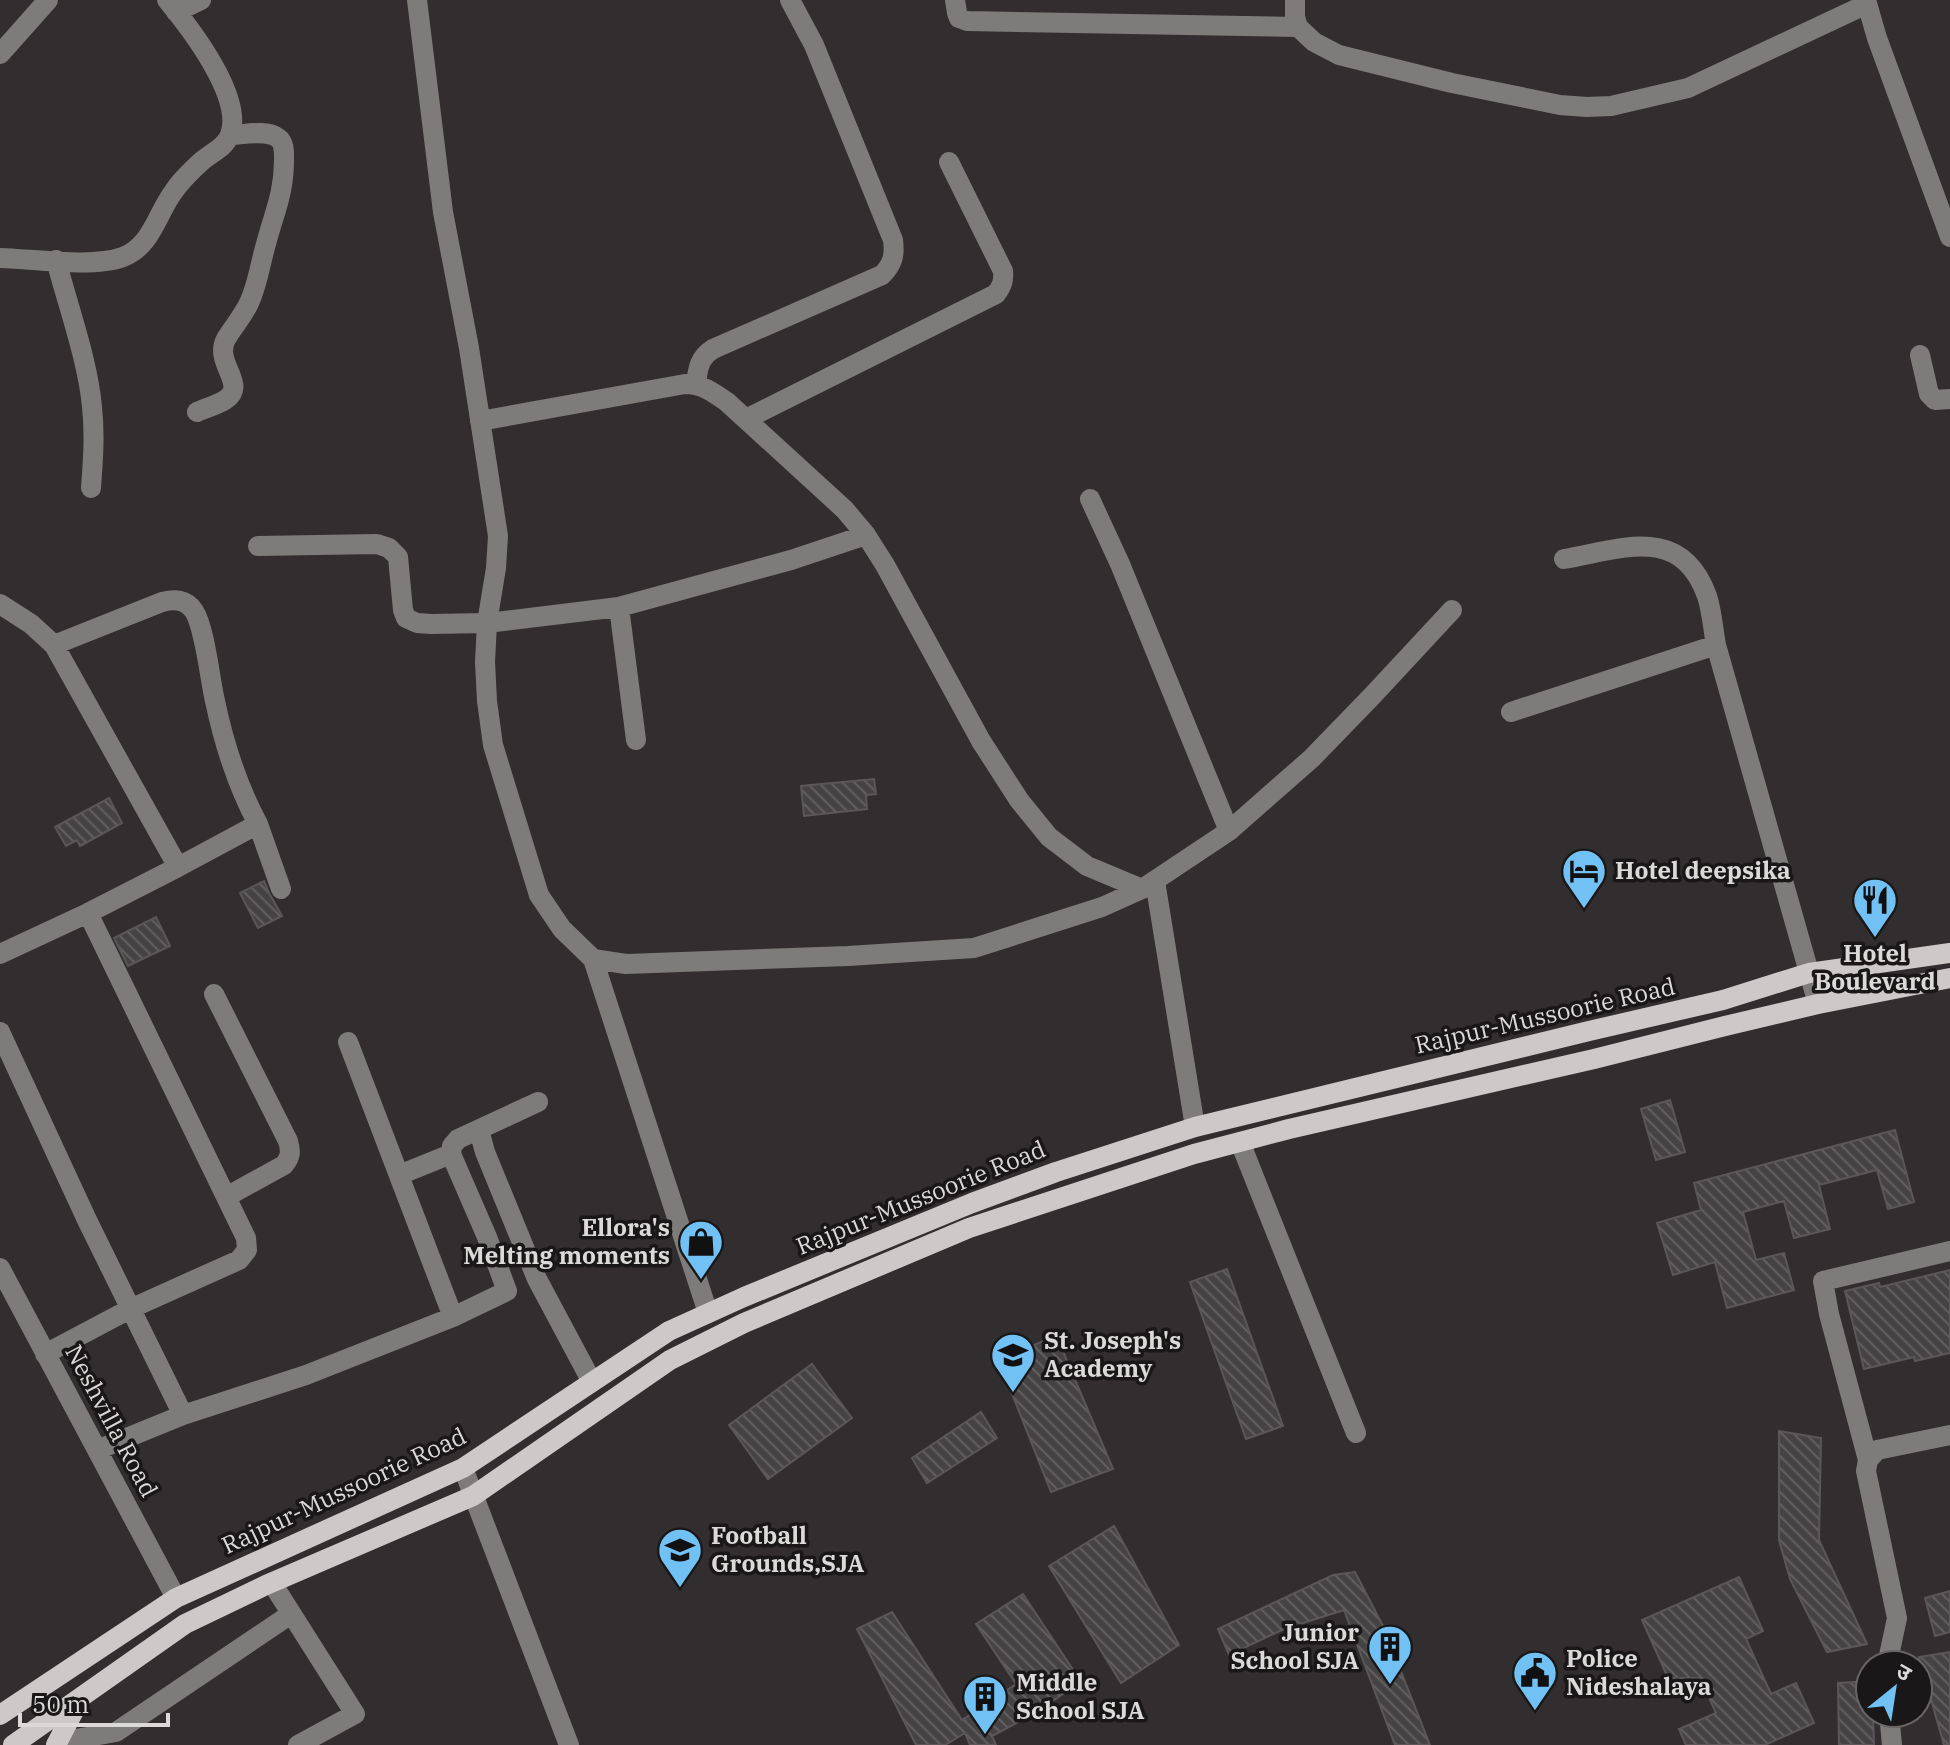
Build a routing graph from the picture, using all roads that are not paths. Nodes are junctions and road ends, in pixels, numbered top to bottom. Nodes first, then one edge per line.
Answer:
1 (48, 0) edge
2 (201, 0) edge
3 (417, 0) edge
4 (790, 0) edge
5 (955, 0) edge
6 (1295, 0) edge
7 (1867, 2) edge
8 (171, 6) edge
9 (1298, 27) junction
10 (0, 54) edge
11 (230, 135) junction
12 (949, 162) dead end
13 (1950, 237) edge
14 (0, 258) edge
15 (56, 260) junction
16 (1920, 355) dead end
17 (696, 384) junction
18 (1950, 399) edge
19 (197, 412) dead end
20 (746, 419) junction
21 (480, 421) junction
22 (91, 488) dead end
23 (1090, 499) dead end
24 (866, 535) junction
25 (258, 546) dead end
26 (1564, 559) dead end
27 (0, 604) edge
28 (619, 607) junction
29 (1452, 610) dead end
30 (487, 623) junction
31 (54, 645) junction
32 (1716, 645) junction
33 (1511, 712) dead end
34 (636, 740) dead end
35 (258, 824) junction
36 (1229, 831) junction
37 (178, 867) junction
38 (1148, 885) junction
39 (281, 889) dead end
40 (88, 913) junction
41 (1950, 953) edge
42 (0, 954) edge
43 (593, 959) junction
44 (1809, 973) junction
45 (1950, 978) edge
46 (214, 994) dead end
47 (1818, 1004) junction
48 (0, 1032) edge
49 (348, 1042) dead end
50 (538, 1102) dead end
51 (1195, 1127) junction
52 (479, 1130) junction
53 (1240, 1142) junction
54 (451, 1154) junction
55 (399, 1175) junction
56 (226, 1197) junction
57 (1950, 1251) edge
58 (0, 1268) edge
59 (537, 1279) junction
60 (507, 1291) junction
61 (130, 1309) junction
62 (708, 1313) junction
63 (453, 1317) junction
64 (45, 1354) junction
65 (592, 1382) junction
66 (183, 1415) junction
67 (1356, 1433) dead end
68 (1950, 1435) edge
69 (97, 1450) junction
70 (1868, 1460) junction
71 (463, 1468) junction
72 (473, 1496) junction
73 (272, 1583) junction
74 (176, 1598) junction
75 (291, 1614) junction
76 (1890, 1649) edge
77 (81, 1697) junction
78 (0, 1715) edge
79 (57, 1743) edge
80 (13, 1745) edge
81 (298, 1745) edge
82 (569, 1745) edge

1 - 10 street
2 - 8 street
3 - 21 street
4 - 17 street
5 - 9 street
6 - 9 street
7 - 9 street
7 - 13 street
8 - 11 street
11 - 15 street
11 - 19 street
12 - 20 street
14 - 15 street
15 - 22 street
16 - 18 street
17 - 20 street
17 - 21 street
20 - 24 street
21 - 30 street
23 - 36 street
24 - 28 street
24 - 38 street
25 - 30 street
26 - 32 street
27 - 31 street
28 - 30 street
28 - 34 street
29 - 36 street
30 - 43 street
31 - 35 street
31 - 37 street
32 - 33 street
32 - 44 street
35 - 37 street
35 - 39 street
36 - 38 street
37 - 40 street
38 - 43 street
38 - 51 street
40 - 42 street
40 - 56 street
41 - 44 main road, Rajpur-Mussoorie Road
43 - 62 street
44 - 47 street
44 - 51 main road, Rajpur-Mussoorie Road
45 - 47 main road, Rajpur-Mussoorie Road
46 - 56 street
47 - 53 main road, Rajpur-Mussoorie Road
48 - 61 street
49 - 55 street
50 - 52 street
51 - 62 main road, Rajpur-Mussoorie Road
52 - 54 street
52 - 59 street
53 - 67 street
53 - 72 main road, Rajpur-Mussoorie Road
54 - 55 street
54 - 60 street
55 - 63 street
56 - 61 street
57 - 70 street
58 - 64 street, Neshvilla Road
59 - 60 street
59 - 65 street
60 - 63 street
61 - 64 street
61 - 66 street
62 - 65 main road, Rajpur-Mussoorie Road
63 - 66 street
64 - 69 street, Neshvilla Road
65 - 71 main road, Rajpur-Mussoorie Road
66 - 69 street
68 - 70 street
69 - 74 street, Neshvilla Road
70 - 76 street
71 - 72 street
71 - 74 main road, Rajpur-Mussoorie Road
72 - 73 main road, Rajpur-Mussoorie Road
72 - 82 street
73 - 75 street
73 - 77 main road, Rajpur-Mussoorie Road
74 - 78 main road, Rajpur-Mussoorie Road
75 - 79 street
75 - 81 street
77 - 79 main road
77 - 80 main road, Rajpur-Mussoorie Road

